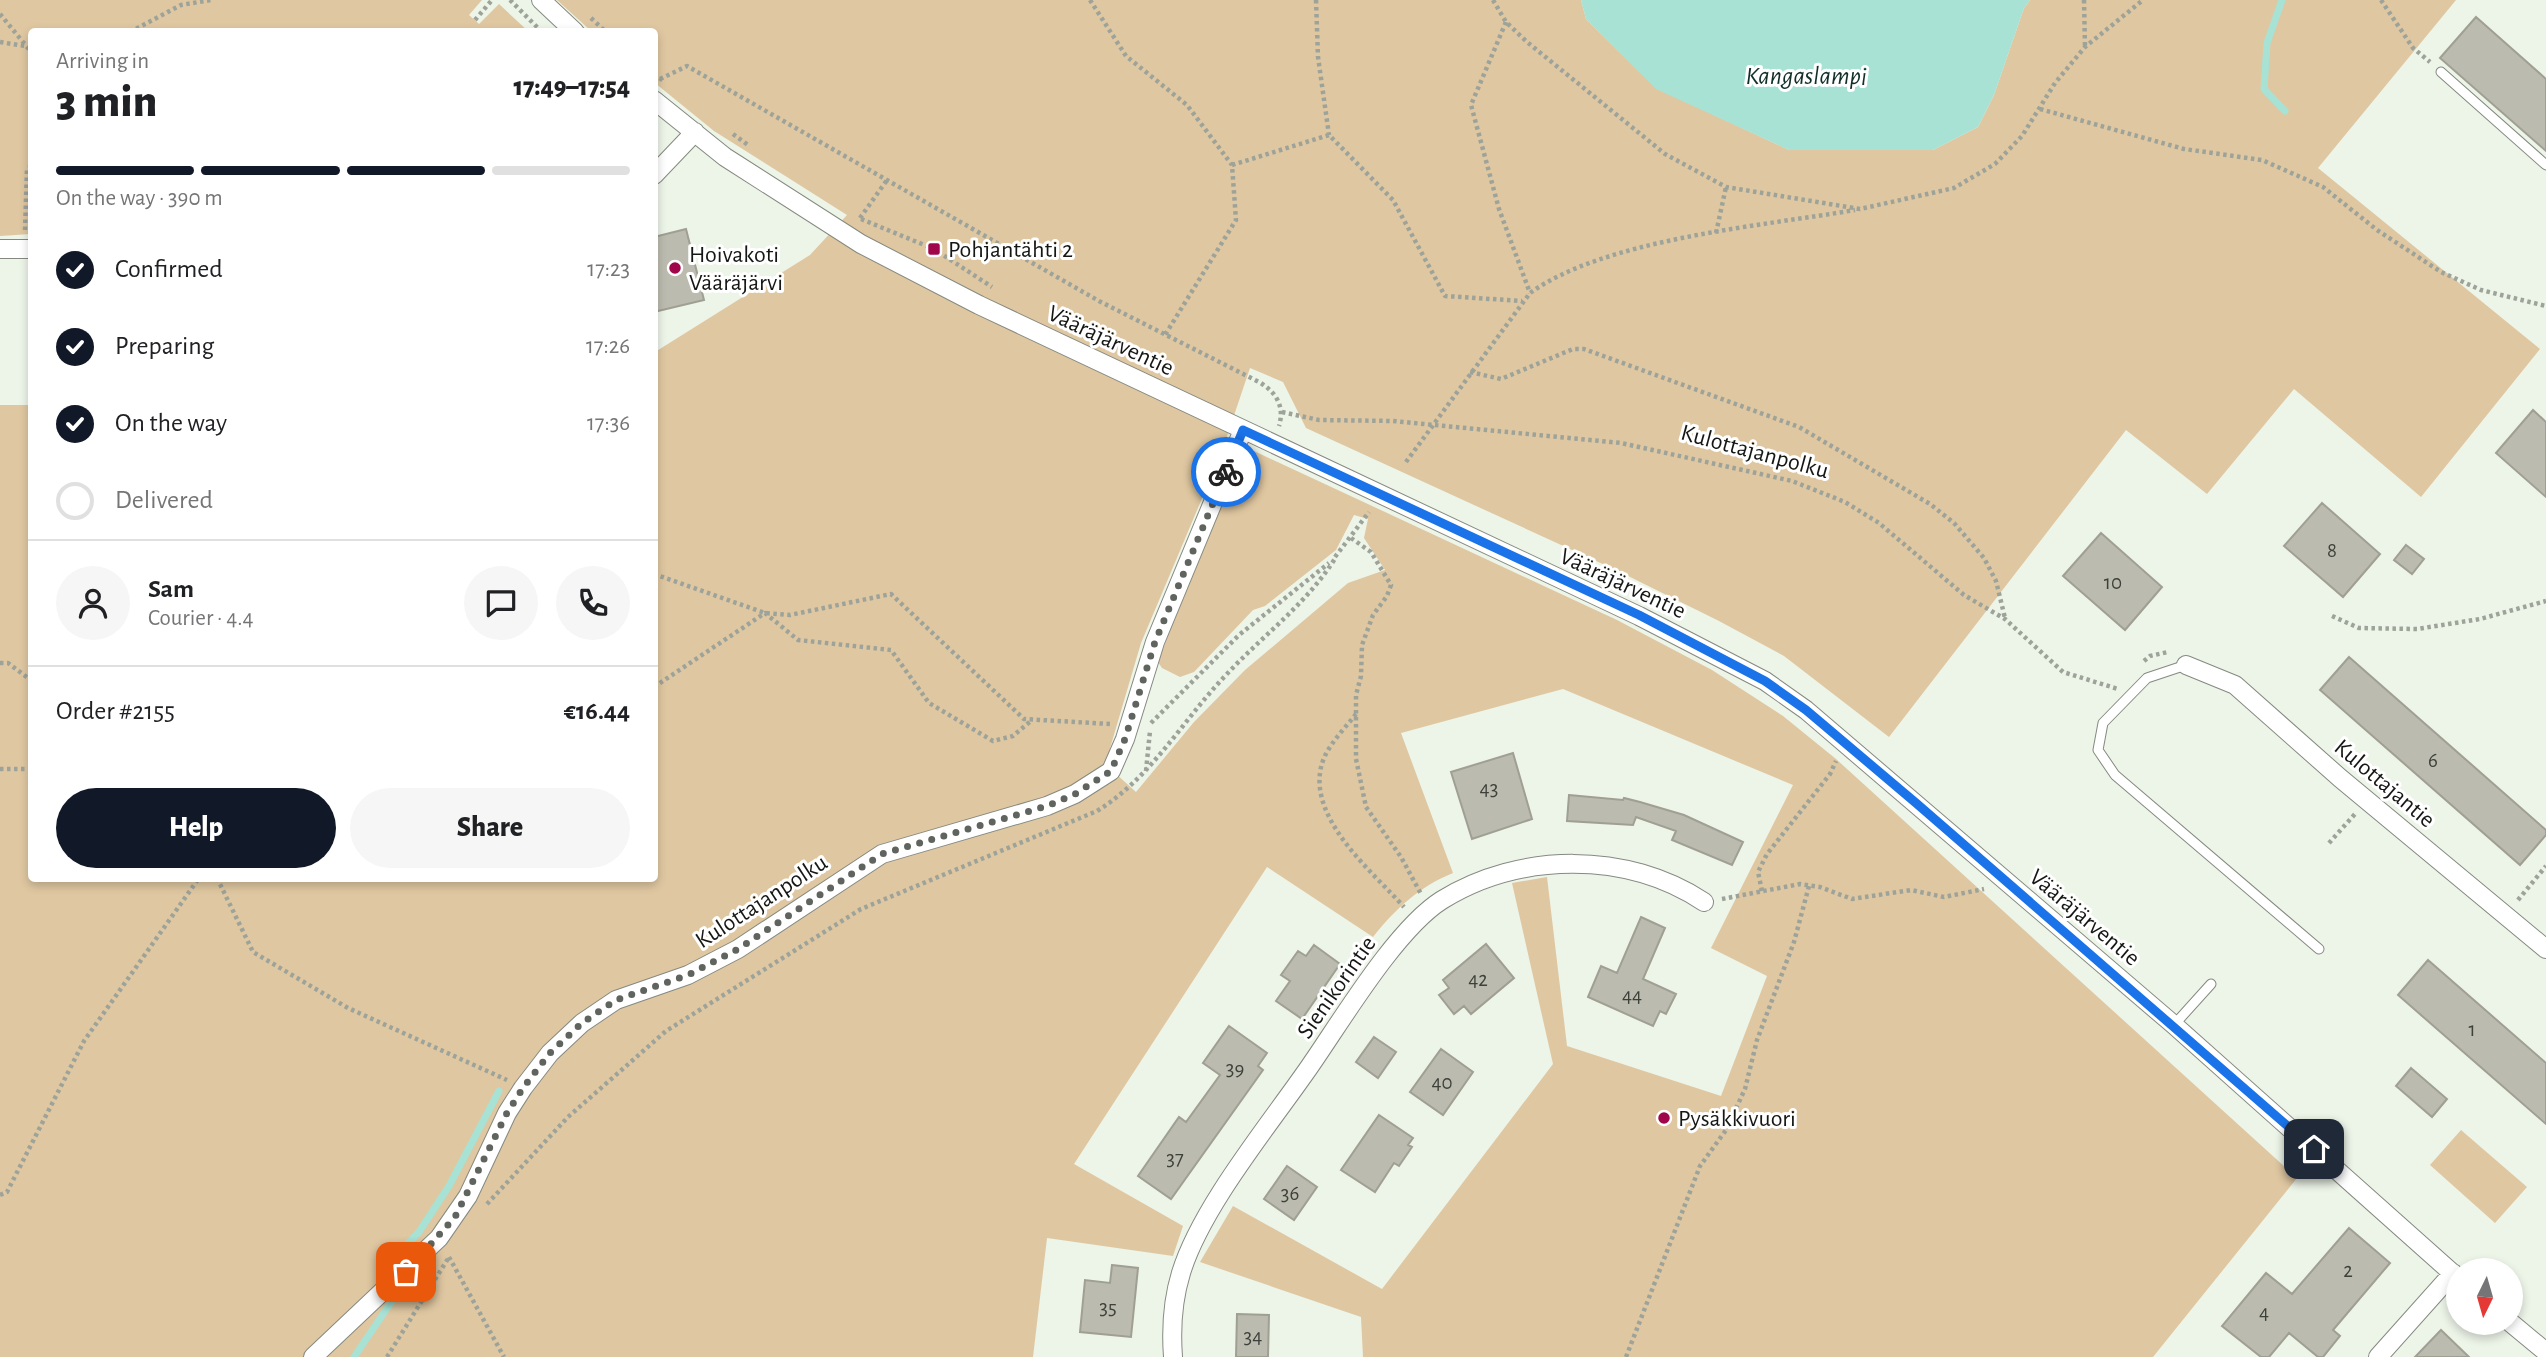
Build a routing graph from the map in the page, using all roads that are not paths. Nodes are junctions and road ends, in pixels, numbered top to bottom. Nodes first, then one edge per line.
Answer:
1 (541, 0) edge
2 (571, 28) edge
3 (2441, 72) road end
4 (658, 103) edge
5 (695, 132) junction
6 (2546, 165) edge
7 (658, 171) edge
8 (0, 248) edge
9 (28, 249) edge
10 (1243, 430) junction
11 (2186, 664) joint
12 (1704, 902) road end
13 (2546, 948) edge
14 (2319, 949) dead end
15 (2211, 984) dead end
16 (2174, 1025) junction
17 (2446, 1267) edge
18 (2446, 1286) edge
19 (2524, 1334) edge
20 (2546, 1352) edge
21 (313, 1357) edge
22 (1173, 1357) edge
23 (2378, 1357) edge

1 - 2 street
3 - 6 lane
4 - 5 street, Vääräjärventie
5 - 7 street
5 - 10 street, Vääräjärventie
8 - 9 street
10 - 16 street, Vääräjärventie
10 - 21 street, Kulottajanpolku
11 - 13 street, Kulottajantie
11 - 14 lane
12 - 22 street, Sienikorintie
15 - 16 lane
16 - 17 street, Vääräjärventie
18 - 23 street
19 - 20 street

